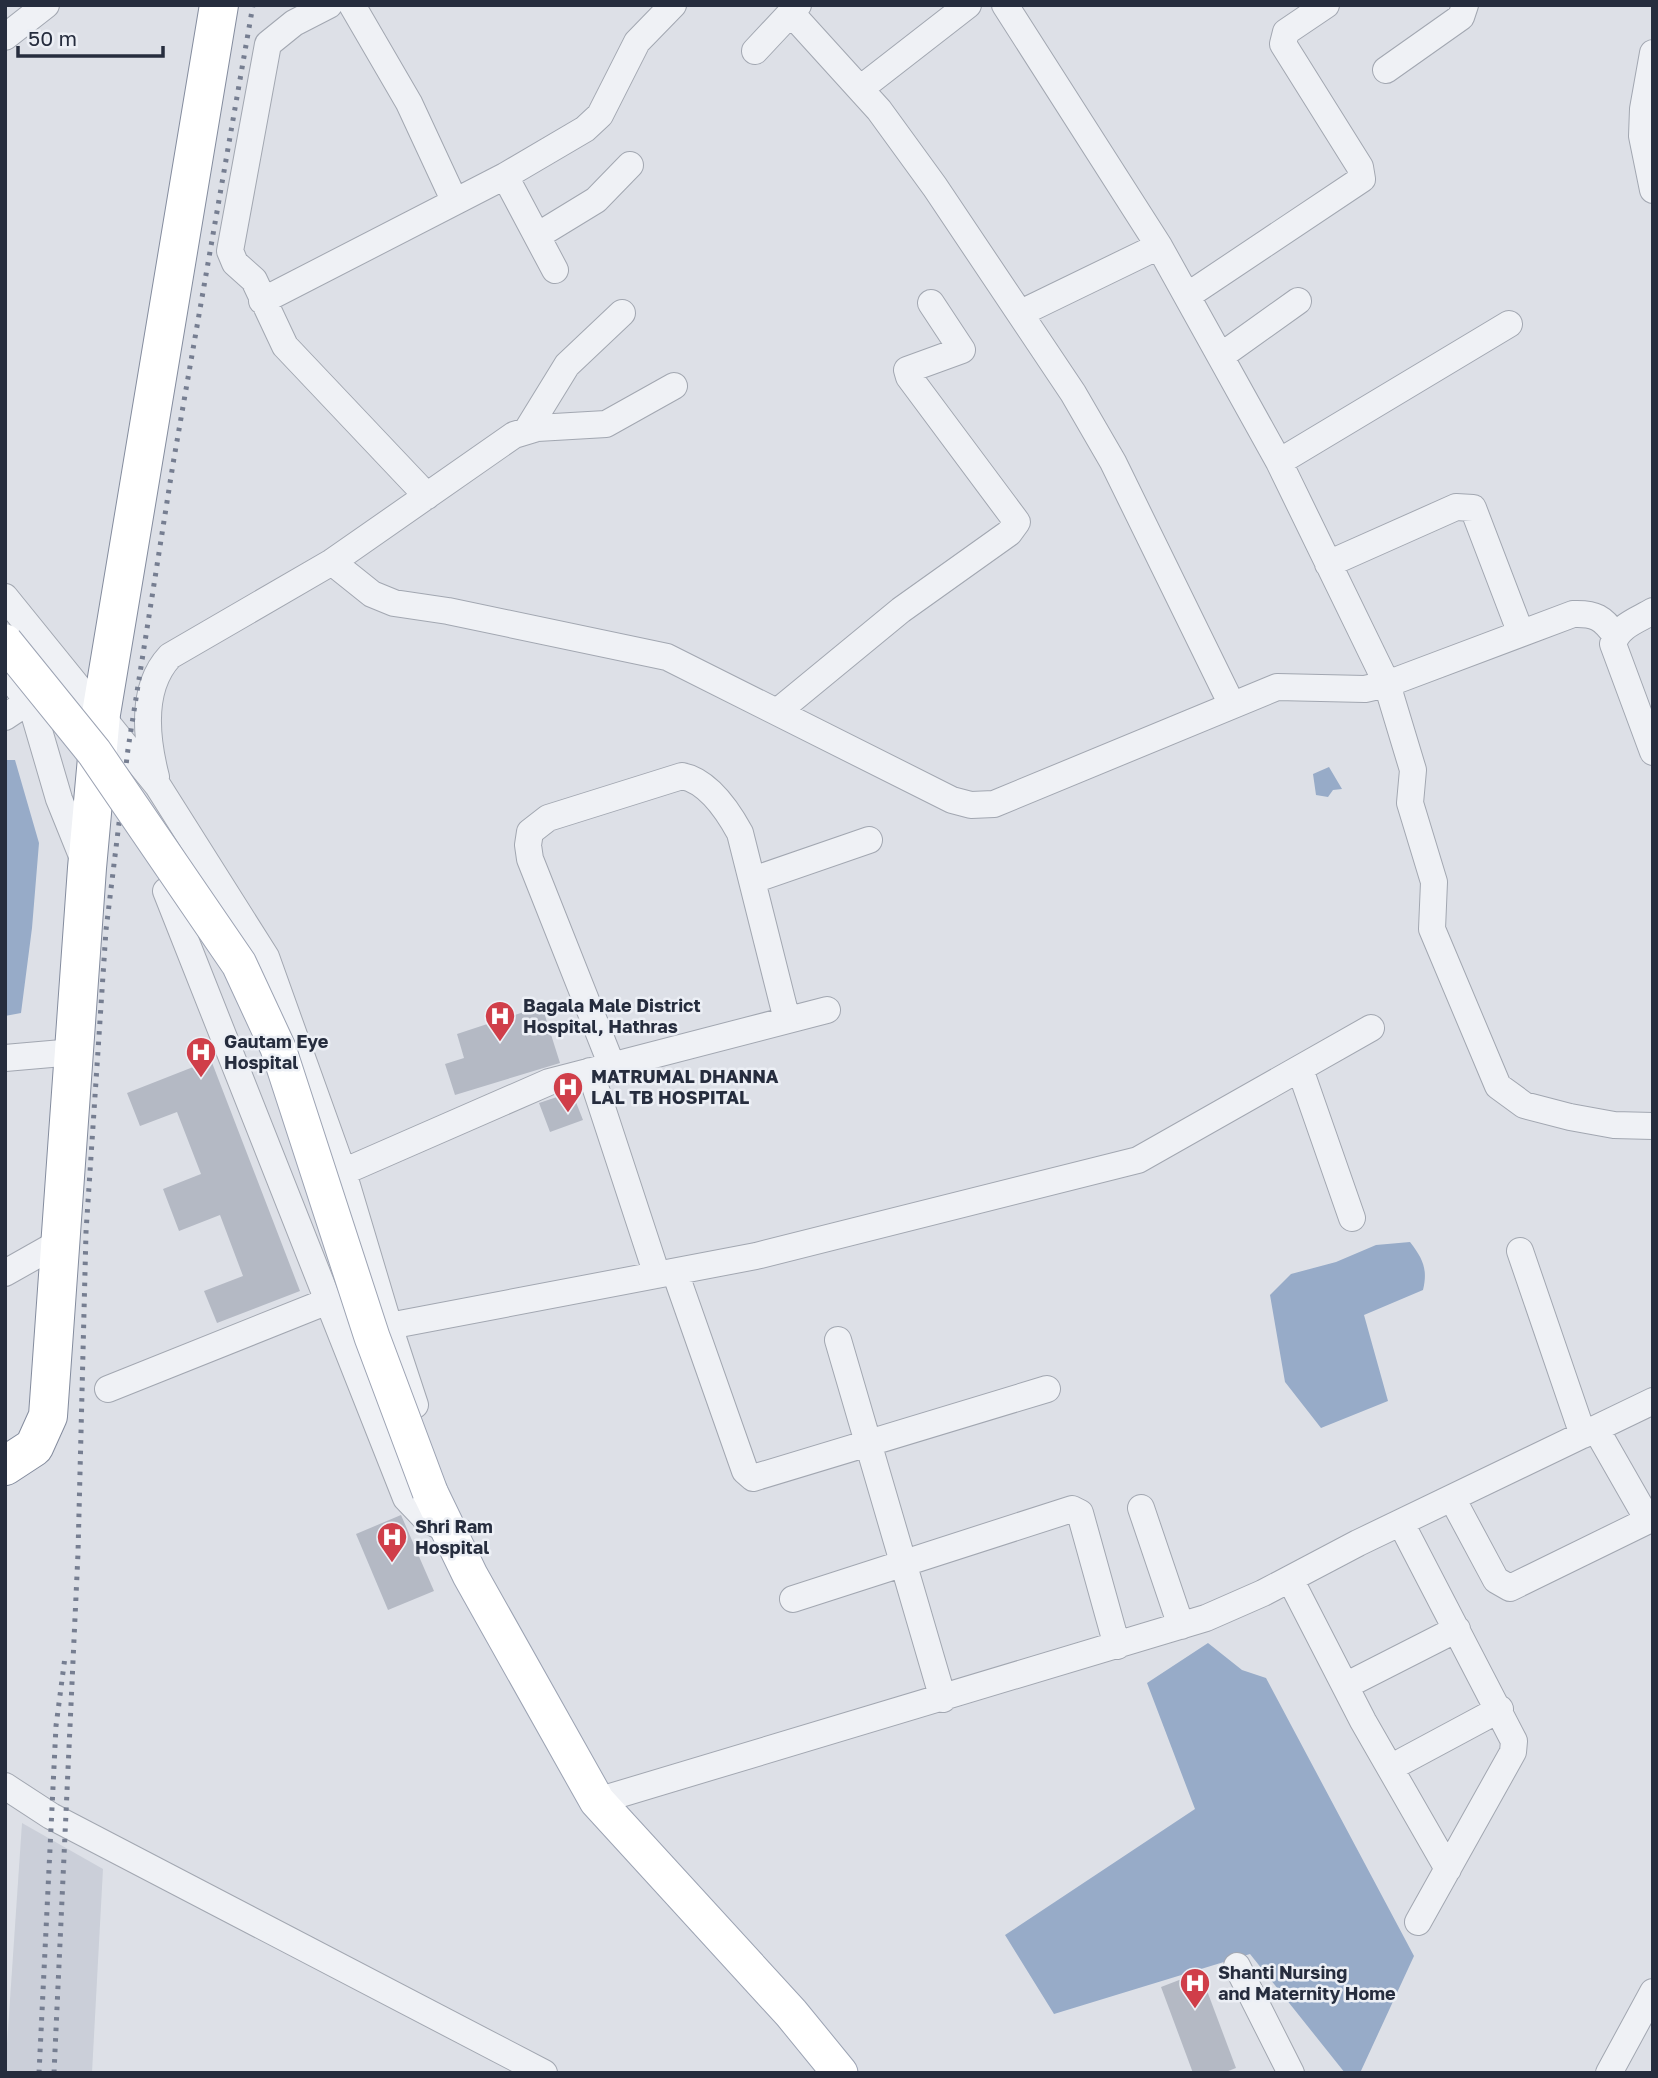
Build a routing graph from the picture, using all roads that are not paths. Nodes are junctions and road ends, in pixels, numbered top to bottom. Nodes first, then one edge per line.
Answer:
1 (46, 5) edge
2 (219, 5) edge
3 (329, 5) edge
4 (352, 5) edge
5 (673, 5) edge
6 (968, 5) edge
7 (1326, 5) edge
8 (1465, 5) edge
9 (1009, 7) edge
10 (794, 9) edge
11 (15, 21) edge
12 (755, 51) dead end
13 (1653, 53) edge
14 (1386, 70) dead end
15 (860, 89) junction
16 (1647, 135) edge
17 (629, 164) dead end
18 (505, 176) junction
19 (1653, 190) edge
20 (454, 200) junction
21 (537, 236) junction
22 (1159, 246) junction
23 (555, 270) dead end
24 (1187, 296) junction
25 (1298, 301) dead end
26 (262, 302) junction
27 (930, 303) dead end
28 (622, 313) dead end
29 (1021, 313) junction
30 (1509, 324) dead end
31 (1220, 356) junction
32 (674, 386) dead end
33 (527, 430) junction
34 (1279, 463) junction
35 (427, 496) junction
36 (332, 562) junction
37 (1328, 564) junction
38 (5, 597) edge
39 (1653, 611) edge
40 (1520, 631) junction
41 (1615, 635) junction
42 (5, 642) edge
43 (5, 670) edge
44 (1387, 684) junction
45 (29, 701) junction
46 (1232, 705) junction
47 (777, 712) junction
48 (101, 714) junction
49 (5, 717) edge
50 (1653, 752) edge
51 (158, 786) junction
52 (870, 840) dead end
53 (87, 868) junction
54 (753, 880) junction
55 (166, 891) dead end
56 (827, 1010) dead end
57 (787, 1020) junction
58 (1371, 1028) dead end
59 (74, 1052) junction
60 (5, 1058) edge
61 (601, 1068) junction
62 (1300, 1069) junction
63 (1653, 1126) edge
64 (343, 1172) junction
65 (1352, 1218) dead end
66 (60, 1242) junction
67 (1520, 1251) dead end
68 (5, 1273) edge
69 (666, 1273) junction
70 (328, 1301) junction
71 (389, 1326) junction
72 (838, 1340) dead end
73 (1047, 1388) dead end
74 (108, 1389) dead end
75 (1653, 1401) edge
76 (1590, 1432) junction
77 (868, 1443) junction
78 (5, 1466) edge
79 (1452, 1498) junction
80 (1141, 1508) dead end
81 (1650, 1519) edge
82 (1401, 1523) junction
83 (449, 1531) junction
84 (903, 1564) junction
85 (1290, 1579) junction
86 (793, 1599) dead end
87 (1181, 1626) junction
88 (1457, 1629) junction
89 (1117, 1646) junction
90 (1345, 1686) junction
91 (943, 1699) junction
92 (1500, 1709) junction
93 (1390, 1768) junction
94 (5, 1786) edge
95 (597, 1801) junction
96 (1448, 1869) junction
97 (1418, 1922) dead end
98 (1237, 1966) dead end
99 (1653, 1992) edge
100 (544, 2073) edge
101 (840, 2073) edge
102 (1291, 2073) edge
103 (1609, 2073) edge

1 - 11 street
2 - 48 highway
3 - 26 street
4 - 20 street
5 - 18 street
6 - 15 street
7 - 24 street
8 - 14 street
9 - 22 street
10 - 12 street
10 - 15 street
13 - 16 street
15 - 29 street
16 - 19 street
17 - 21 street
18 - 20 street
18 - 21 street
20 - 26 street
21 - 23 street
22 - 24 street
22 - 29 street
24 - 31 street
25 - 31 street
26 - 35 street
27 - 47 street
28 - 33 street
29 - 46 street
30 - 34 street
31 - 34 street
32 - 33 street
33 - 35 street
34 - 37 street
35 - 36 street
36 - 47 street
36 - 51 street
37 - 40 street
37 - 44 street
38 - 48 street
39 - 41 street
40 - 41 street
40 - 44 street
41 - 50 street
42 - 83 main road, bridge
43 - 45 street
44 - 46 street
44 - 63 street
45 - 49 street
45 - 53 street
46 - 47 street
48 - 51 street
48 - 53 highway
51 - 64 street
52 - 54 street
53 - 59 highway
54 - 57 street
54 - 61 street
55 - 70 street
56 - 57 street
57 - 61 street
58 - 62 street
59 - 60 street
59 - 66 highway
61 - 64 street
61 - 69 street
62 - 65 street
62 - 69 street
64 - 71 street
66 - 68 street
66 - 78 highway
67 - 76 street
69 - 71 street
69 - 77 street
70 - 74 street
70 - 83 street
71 - 83 street
72 - 77 street
73 - 77 street
75 - 76 street
76 - 79 street
76 - 81 street
77 - 84 street
79 - 81 street
79 - 82 street
80 - 87 street
82 - 85 street
82 - 88 street
83 - 95 main road
84 - 86 street
84 - 89 street
84 - 91 street
85 - 87 street
85 - 90 street
87 - 89 street
88 - 90 street
88 - 92 street
89 - 91 street
90 - 93 street
91 - 95 street
92 - 93 street
92 - 96 street
93 - 96 street
94 - 100 street
95 - 101 main road
96 - 97 street
98 - 102 street
99 - 103 street

